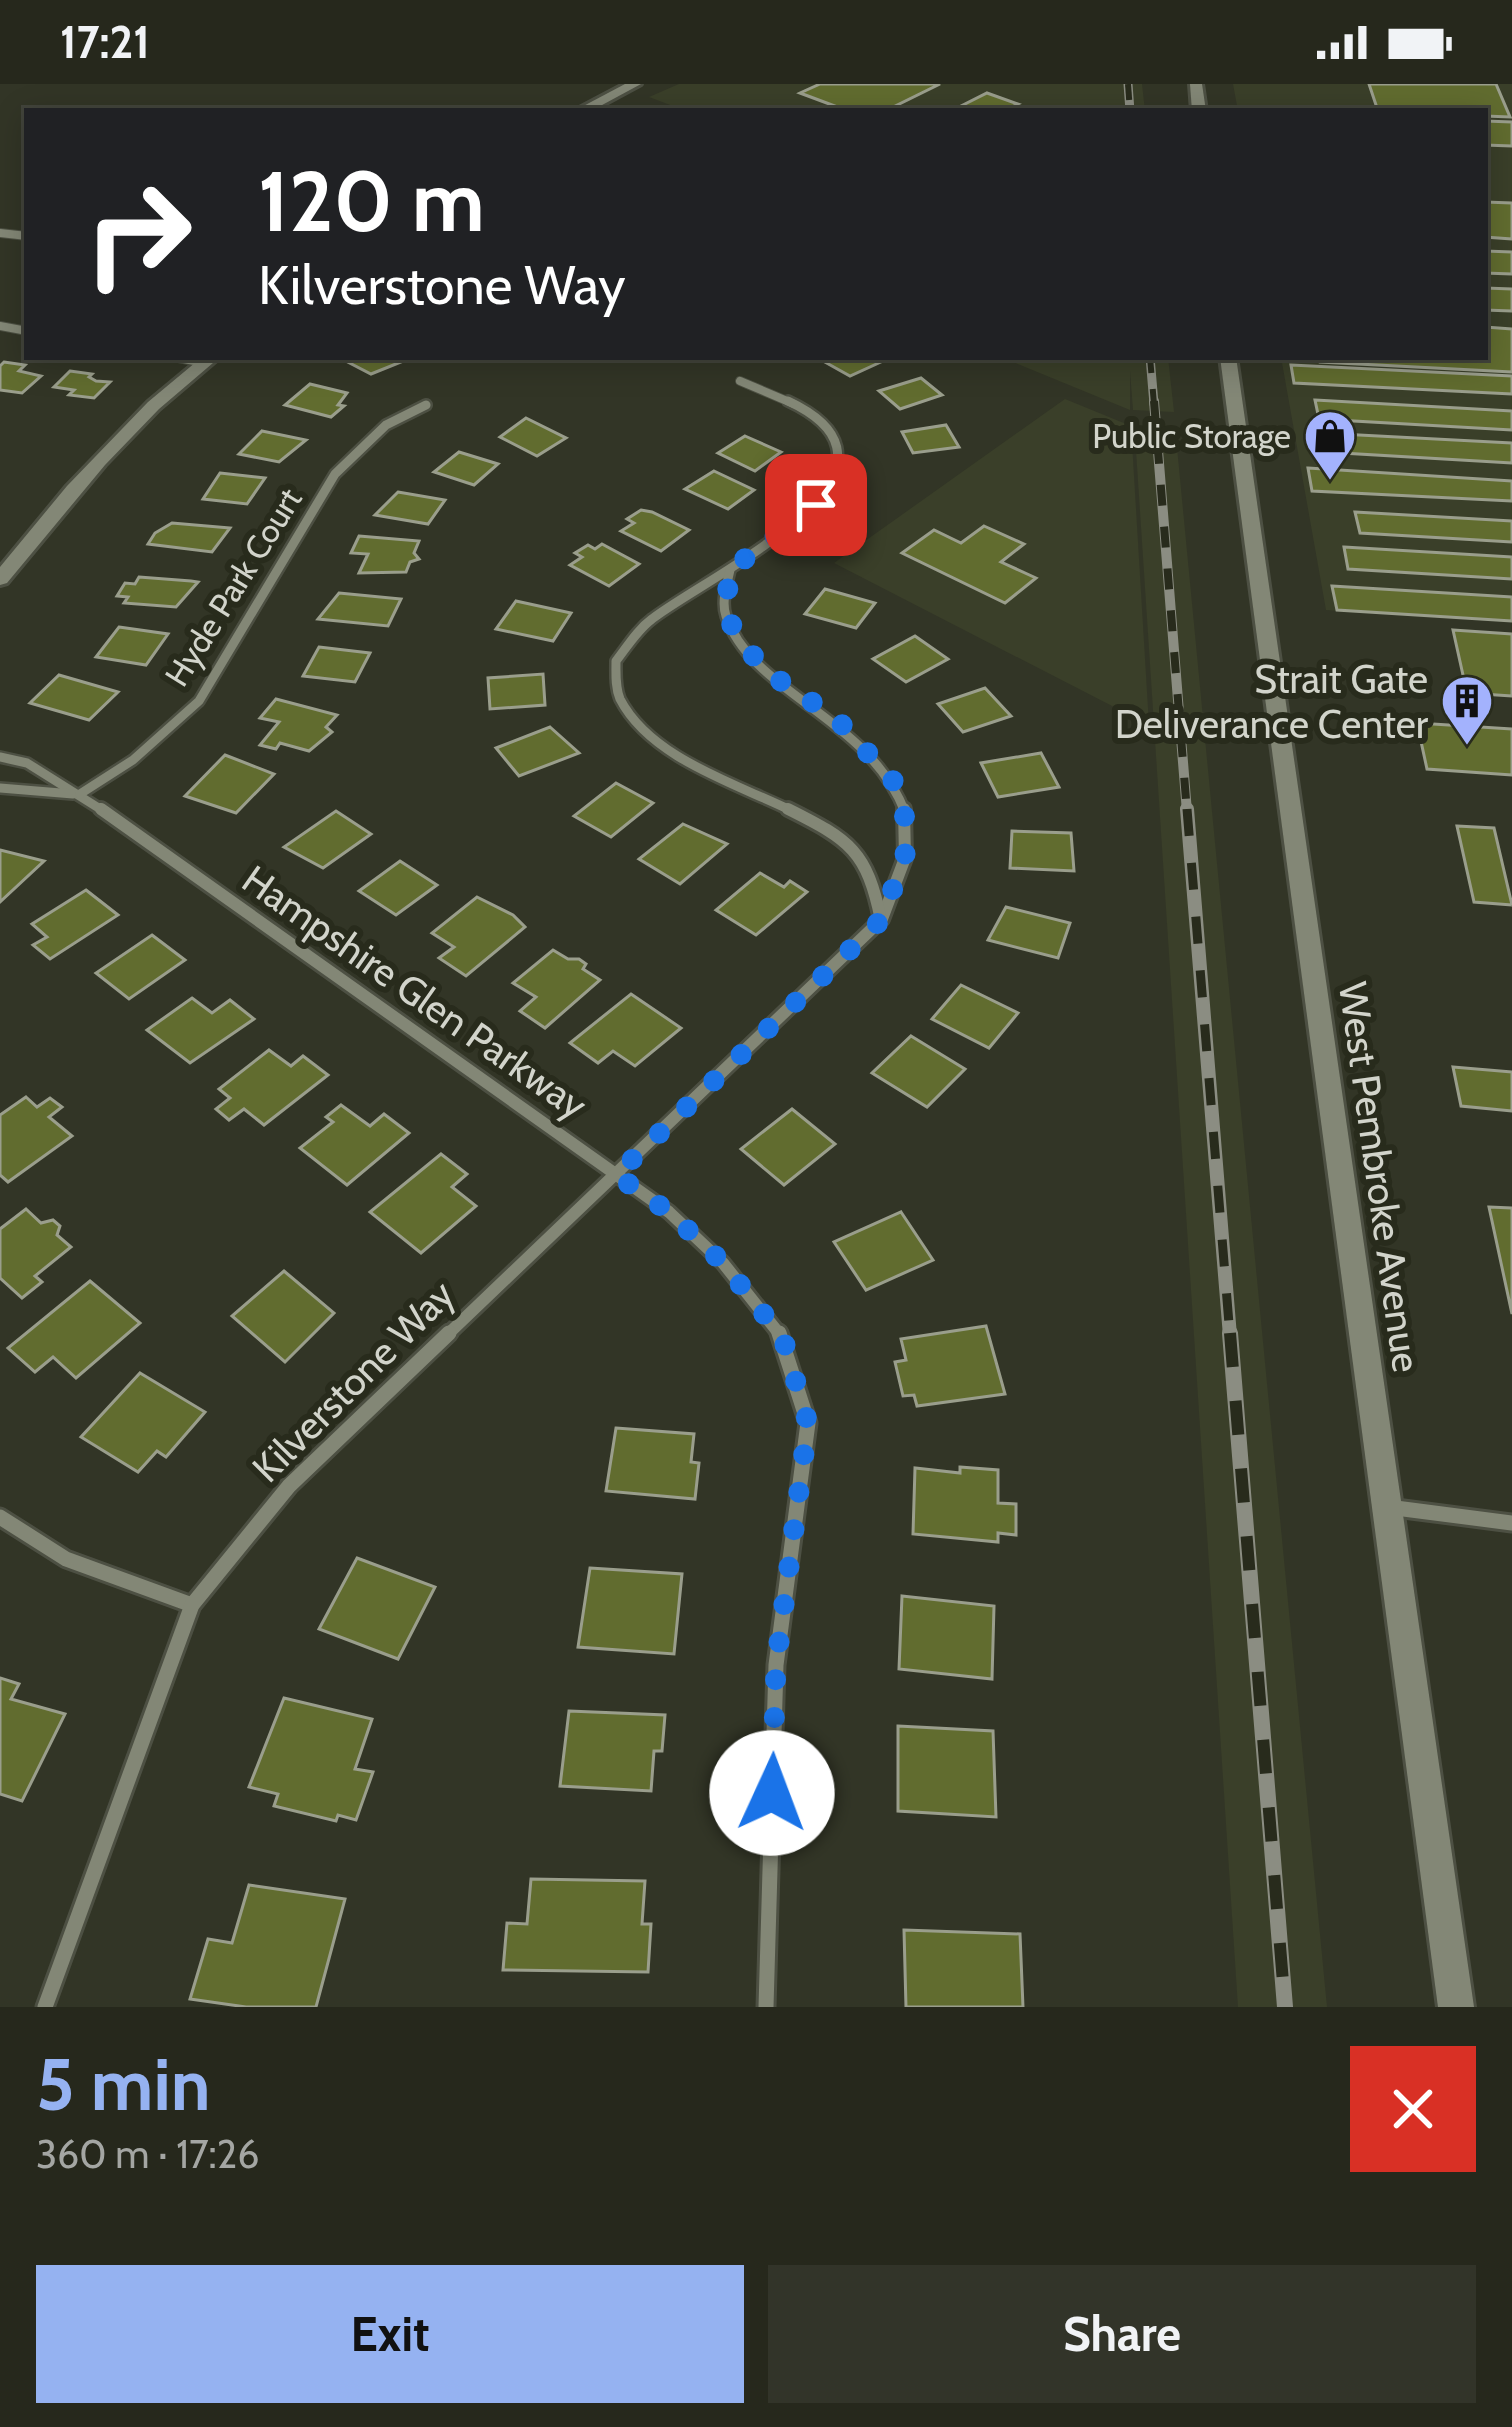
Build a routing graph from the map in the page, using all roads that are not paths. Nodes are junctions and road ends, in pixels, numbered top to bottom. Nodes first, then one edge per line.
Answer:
1 (635, 84) edge
2 (587, 108) edge
3 (208, 360) edge
4 (1228, 360) edge
5 (740, 381) dead end
6 (426, 405) dead end
7 (730, 570) junction
8 (0, 579) edge
9 (0, 757) edge
10 (0, 788) edge
11 (80, 794) junction
12 (881, 920) junction
13 (616, 1175) junction
14 (1386, 1507) junction
15 (0, 1517) edge
16 (1512, 1523) edge
17 (192, 1605) junction
18 (45, 2007) edge
19 (766, 2007) edge
20 (1456, 2007) edge

1 - 2 main road
3 - 8 main road
4 - 14 main road, West Pembroke Avenue
5 - 7 street
6 - 11 street, Hyde Park Court
7 - 12 street, Kilverstone Way
7 - 12 street
9 - 11 street, Hampshire Glen Parkway
10 - 11 street
11 - 13 street, Hampshire Glen Parkway
12 - 13 street, Kilverstone Way
13 - 17 street, Kilverstone Way
13 - 19 street, Hampshire Glen Parkway
14 - 16 street
14 - 20 main road, West Pembroke Avenue
15 - 17 street
17 - 18 street, Kilverstone Way

